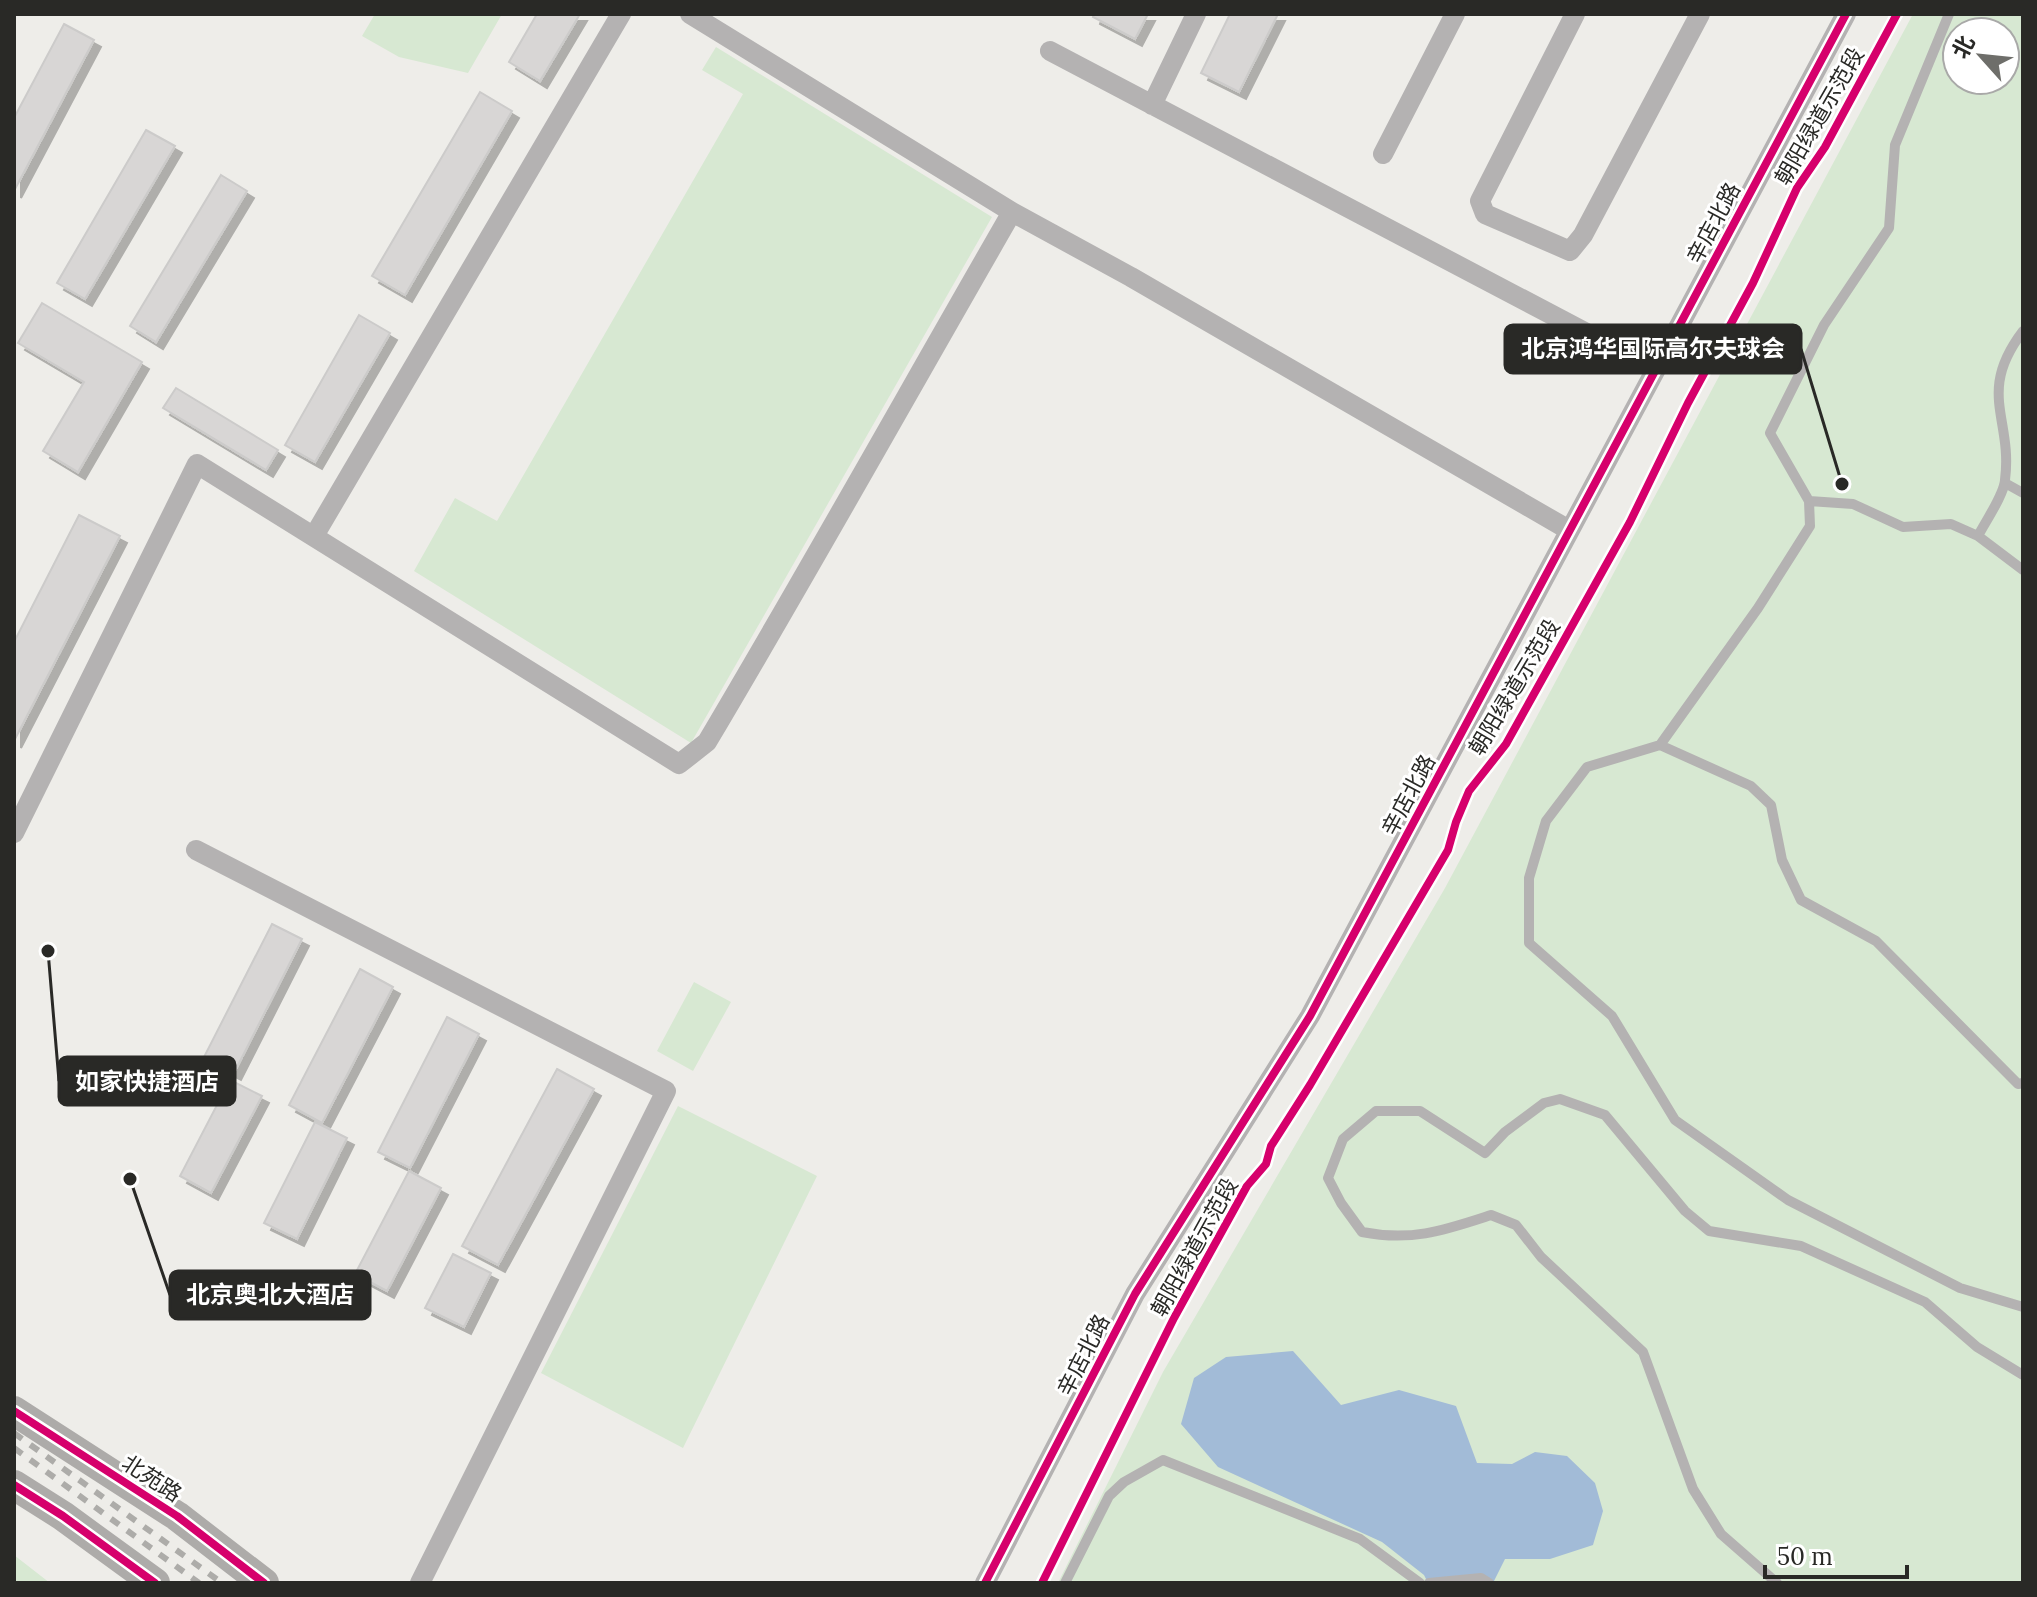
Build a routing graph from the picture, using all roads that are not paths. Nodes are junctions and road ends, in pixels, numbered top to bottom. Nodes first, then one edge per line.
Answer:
1 (621, 14) edge
2 (690, 14) edge
3 (1196, 14) edge
4 (1455, 14) edge
5 (1575, 14) edge
6 (1700, 14) edge
7 (1846, 14) edge
8 (1949, 14) edge
9 (1050, 51) dead end
10 (1152, 105) junction
11 (1383, 154) dead end
12 (1012, 212) junction
13 (2023, 331) edge
14 (1655, 369) junction
15 (2005, 483) junction
16 (2023, 493) edge
17 (1809, 501) junction
18 (1569, 530) junction
19 (314, 536) junction
20 (1978, 536) junction
21 (2023, 570) edge
22 (1660, 745) junction
23 (14, 833) edge
24 (196, 850) dead end
25 (2023, 1083) edge
26 (2023, 1307) edge
27 (2023, 1375) edge
28 (14, 1411) edge
29 (14, 1485) edge
30 (155, 1583) edge
31 (264, 1583) edge
32 (420, 1583) edge
33 (985, 1583) edge
34 (1065, 1583) edge
35 (1420, 1583) edge
36 (1429, 1583) edge
37 (1489, 1583) edge
38 (1777, 1583) edge

1 - 19 street
2 - 12 street
3 - 10 street
4 - 11 street
5 - 6 street
7 - 14 street, 辛店北路
8 - 17 lane
9 - 10 street
10 - 14 street
12 - 18 street
12 - 19 street
13 - 15 lane
14 - 18 street, 辛店北路
15 - 16 lane
15 - 20 lane
17 - 20 lane
17 - 22 lane
18 - 33 street, 辛店北路
19 - 23 street
20 - 21 lane
22 - 25 lane
22 - 26 lane
24 - 32 street
27 - 38 lane
28 - 31 main road, 北苑路
29 - 30 main road
34 - 35 lane
36 - 37 lane

